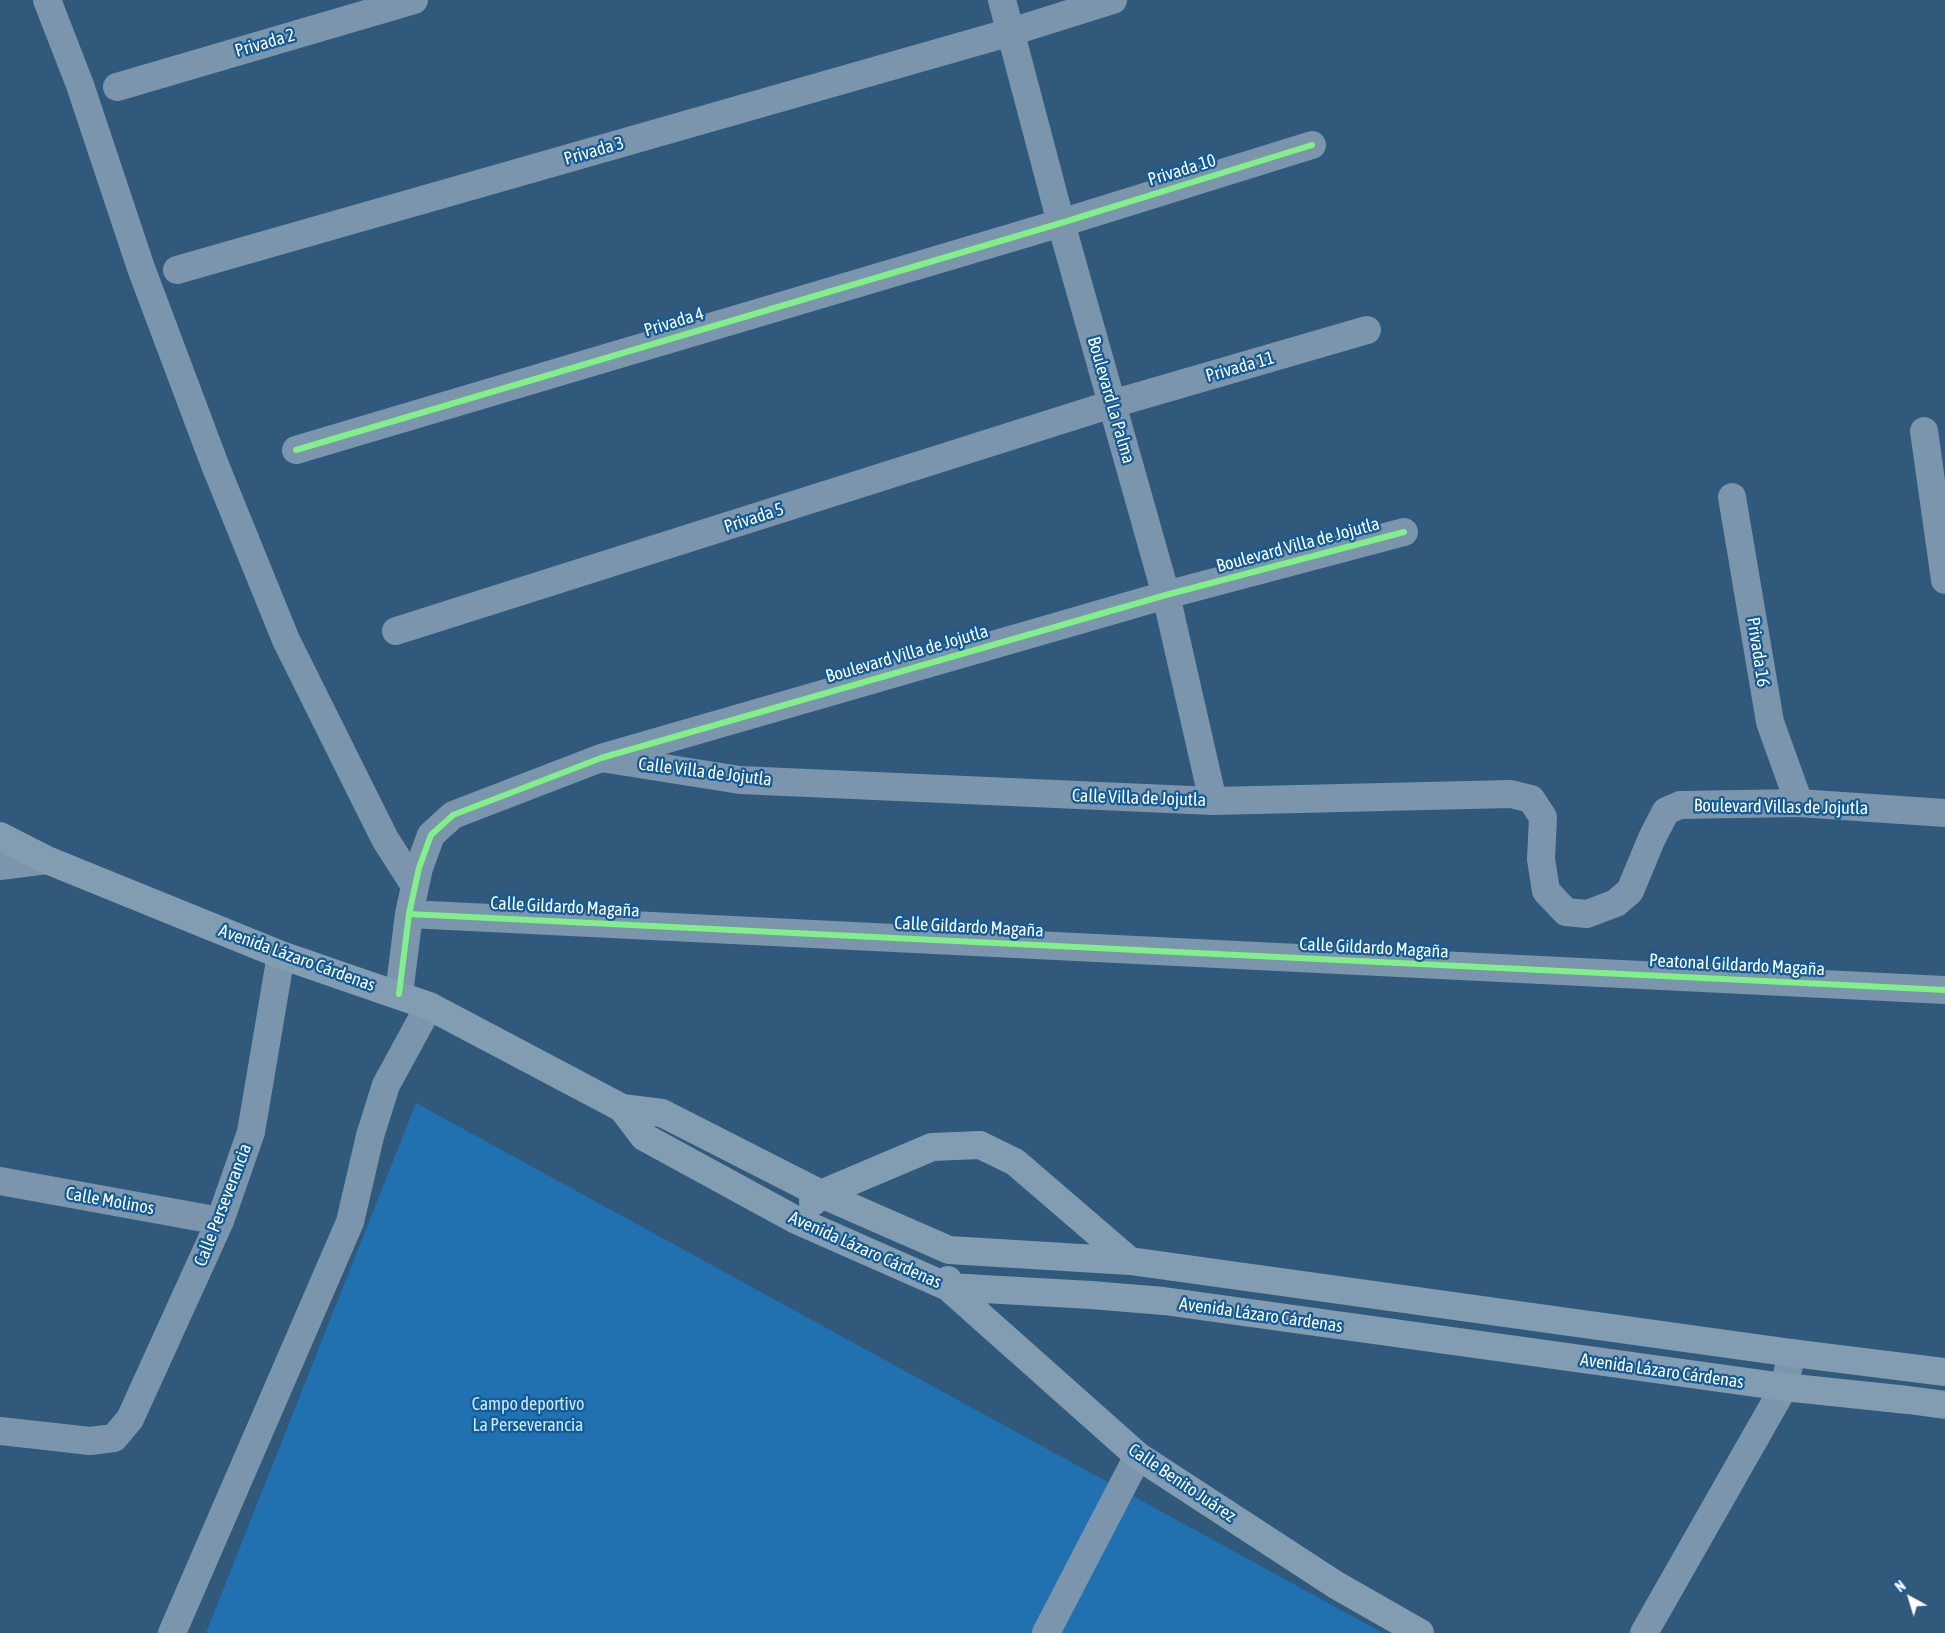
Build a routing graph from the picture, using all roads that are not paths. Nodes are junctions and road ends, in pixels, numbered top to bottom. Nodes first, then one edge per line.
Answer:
1 (47, 0) edge
2 (414, 0) edge
3 (1002, 0) edge
4 (1113, 0) edge
5 (1011, 32) junction
6 (117, 87) dead end
7 (1312, 145) dead end
8 (1061, 223) junction
9 (177, 270) dead end
10 (1367, 330) dead end
11 (1112, 404) junction
12 (1924, 431) dead end
13 (296, 450) dead end
14 (1732, 497) dead end
15 (1404, 532) dead end
16 (1945, 580) edge
17 (1166, 595) junction
18 (396, 631) dead end
19 (601, 758) junction
20 (1212, 801) junction
21 (1799, 804) junction
22 (1945, 813) edge
23 (0, 836) edge
24 (47, 860) junction
25 (0, 866) edge
26 (415, 886) junction
27 (410, 914) junction
28 (1587, 914) joint
29 (282, 955) junction
30 (1528, 970) joint
31 (1945, 990) edge
32 (399, 994) junction
33 (430, 1006) junction
34 (622, 1108) junction
35 (0, 1181) edge
36 (820, 1194) junction
37 (796, 1220) junction
38 (220, 1221) junction
39 (949, 1250) junction
40 (1130, 1261) junction
41 (948, 1287) junction
42 (1792, 1353) junction
43 (1914, 1368) junction
44 (1945, 1372) edge
45 (1784, 1388) junction
46 (1908, 1400) junction
47 (1945, 1405) edge
48 (0, 1431) edge
49 (1138, 1456) junction
50 (172, 1633) edge
51 (1046, 1633) edge
52 (1420, 1633) edge
53 (1644, 1633) edge

1 - 26 street
2 - 6 street, Privada 2
3 - 5 street, Boulevard La Palma
4 - 5 street, Privada 3
5 - 8 street, Boulevard La Palma
5 - 9 street, Privada 3
7 - 8 street, Privada 10
8 - 11 street, Boulevard La Palma
8 - 13 street, Privada 4
10 - 11 street, Privada 11
11 - 17 street, Boulevard La Palma
11 - 18 street, Privada 5
12 - 16 street
14 - 21 street, Privada 16
15 - 17 street, Boulevard Villa de Jojutla
17 - 19 street, Boulevard Villa de Jojutla
17 - 20 street, Boulevard La Palma
19 - 20 street, Calle Villa de Jojutla
19 - 26 street, Boulevard Villa de Jojutla
20 - 28 street, Calle Villa de Jojutla
21 - 22 street, Boulevard Villas de Jojutla
21 - 28 street, Boulevard Villas de Jojutla
23 - 24 main road, Avenida Lázaro Cárdenas
24 - 25 street
24 - 29 main road, Avenida Lázaro Cárdenas
26 - 27 street
27 - 30 street, Calle Gildardo Magaña
27 - 32 street
29 - 32 main road, Avenida Lázaro Cárdenas
29 - 38 street, Calle Perseverancia
30 - 31 street, Peatonal Gildardo Magaña
32 - 33 main road, Avenida Lázaro Cárdenas
33 - 34 main road, Avenida Lázaro Cárdenas
33 - 50 street
34 - 36 main road, Avenida Lázaro Cárdenas
34 - 37 main road, Avenida Lázaro Cárdenas
35 - 38 street, Calle Molinos
36 - 37 main road
36 - 39 main road, Avenida Lázaro Cárdenas
36 - 40 main road
37 - 41 main road, Avenida Lázaro Cárdenas
38 - 48 street, Calle Perseverancia
39 - 40 main road, Avenida Lázaro Cárdenas
39 - 41 main road
40 - 42 main road, Avenida Lázaro Cárdenas
41 - 45 main road, Avenida Lázaro Cárdenas
41 - 49 main road, Calle Benito Juárez
42 - 43 main road, Avenida Lázaro Cárdenas
42 - 45 street
43 - 44 main road, Avenida Lázaro Cárdenas
43 - 46 main road
45 - 46 main road, Avenida Lázaro Cárdenas
45 - 53 street
46 - 47 main road, Avenida Lázaro Cárdenas
49 - 51 street
49 - 52 main road, Calle Benito Juárez

